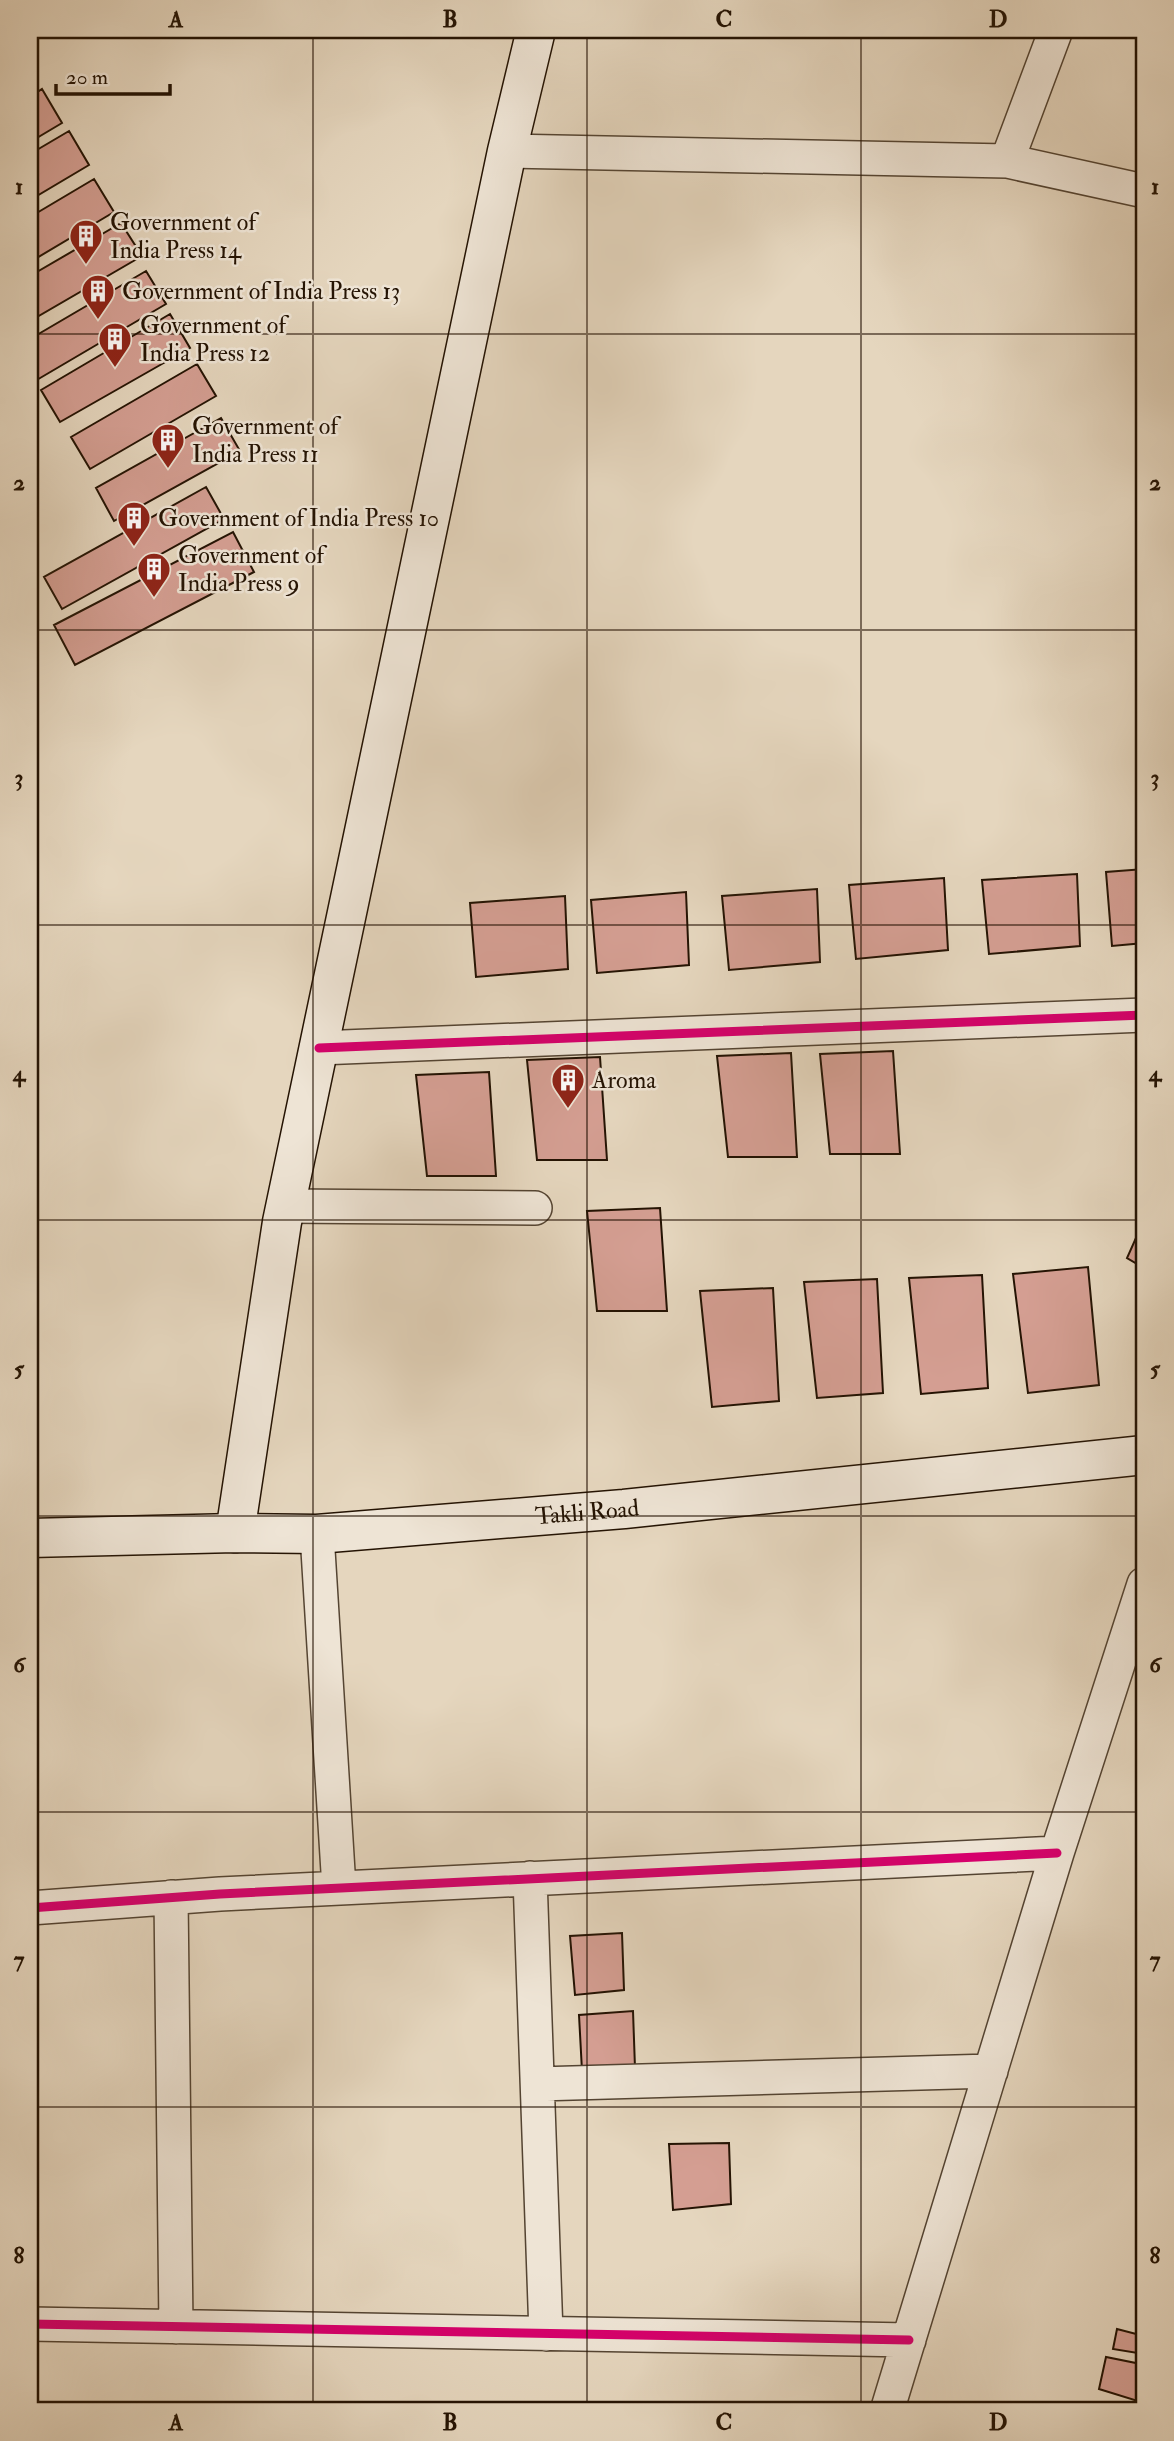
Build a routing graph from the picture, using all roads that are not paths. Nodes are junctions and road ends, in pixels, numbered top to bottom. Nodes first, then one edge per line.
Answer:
1 (536, 30) edge
2 (1056, 30) edge
3 (507, 151) junction
4 (1007, 161) junction
5 (1144, 191) edge
6 (1144, 1015) edge
7 (319, 1048) junction
8 (286, 1206) junction
9 (535, 1208) dead end
10 (1144, 1455) edge
11 (235, 1533) junction
12 (317, 1534) junction
13 (30, 1538) edge
14 (1144, 1584) edge
15 (1057, 1853) junction
16 (530, 1878) junction
17 (339, 1888) junction
18 (171, 1897) junction
19 (30, 1908) edge
20 (991, 2071) junction
21 (538, 2084) junction
22 (30, 2324) edge
23 (176, 2327) junction
24 (547, 2334) junction
25 (909, 2340) junction
26 (887, 2411) edge

1 - 3 main road
2 - 4 street
3 - 4 street
3 - 7 main road
4 - 5 street
6 - 7 street
7 - 8 main road
8 - 9 street
8 - 11 main road
10 - 12 main road, Takli Road
11 - 12 main road, Takli Road
11 - 13 main road, Takli Road
12 - 17 street
14 - 15 street
15 - 16 street
15 - 20 street
16 - 17 street
16 - 21 street
17 - 18 street
18 - 19 street
18 - 23 street
20 - 21 street
20 - 25 street
21 - 24 street
22 - 23 street
23 - 24 street
24 - 25 street
25 - 26 street

